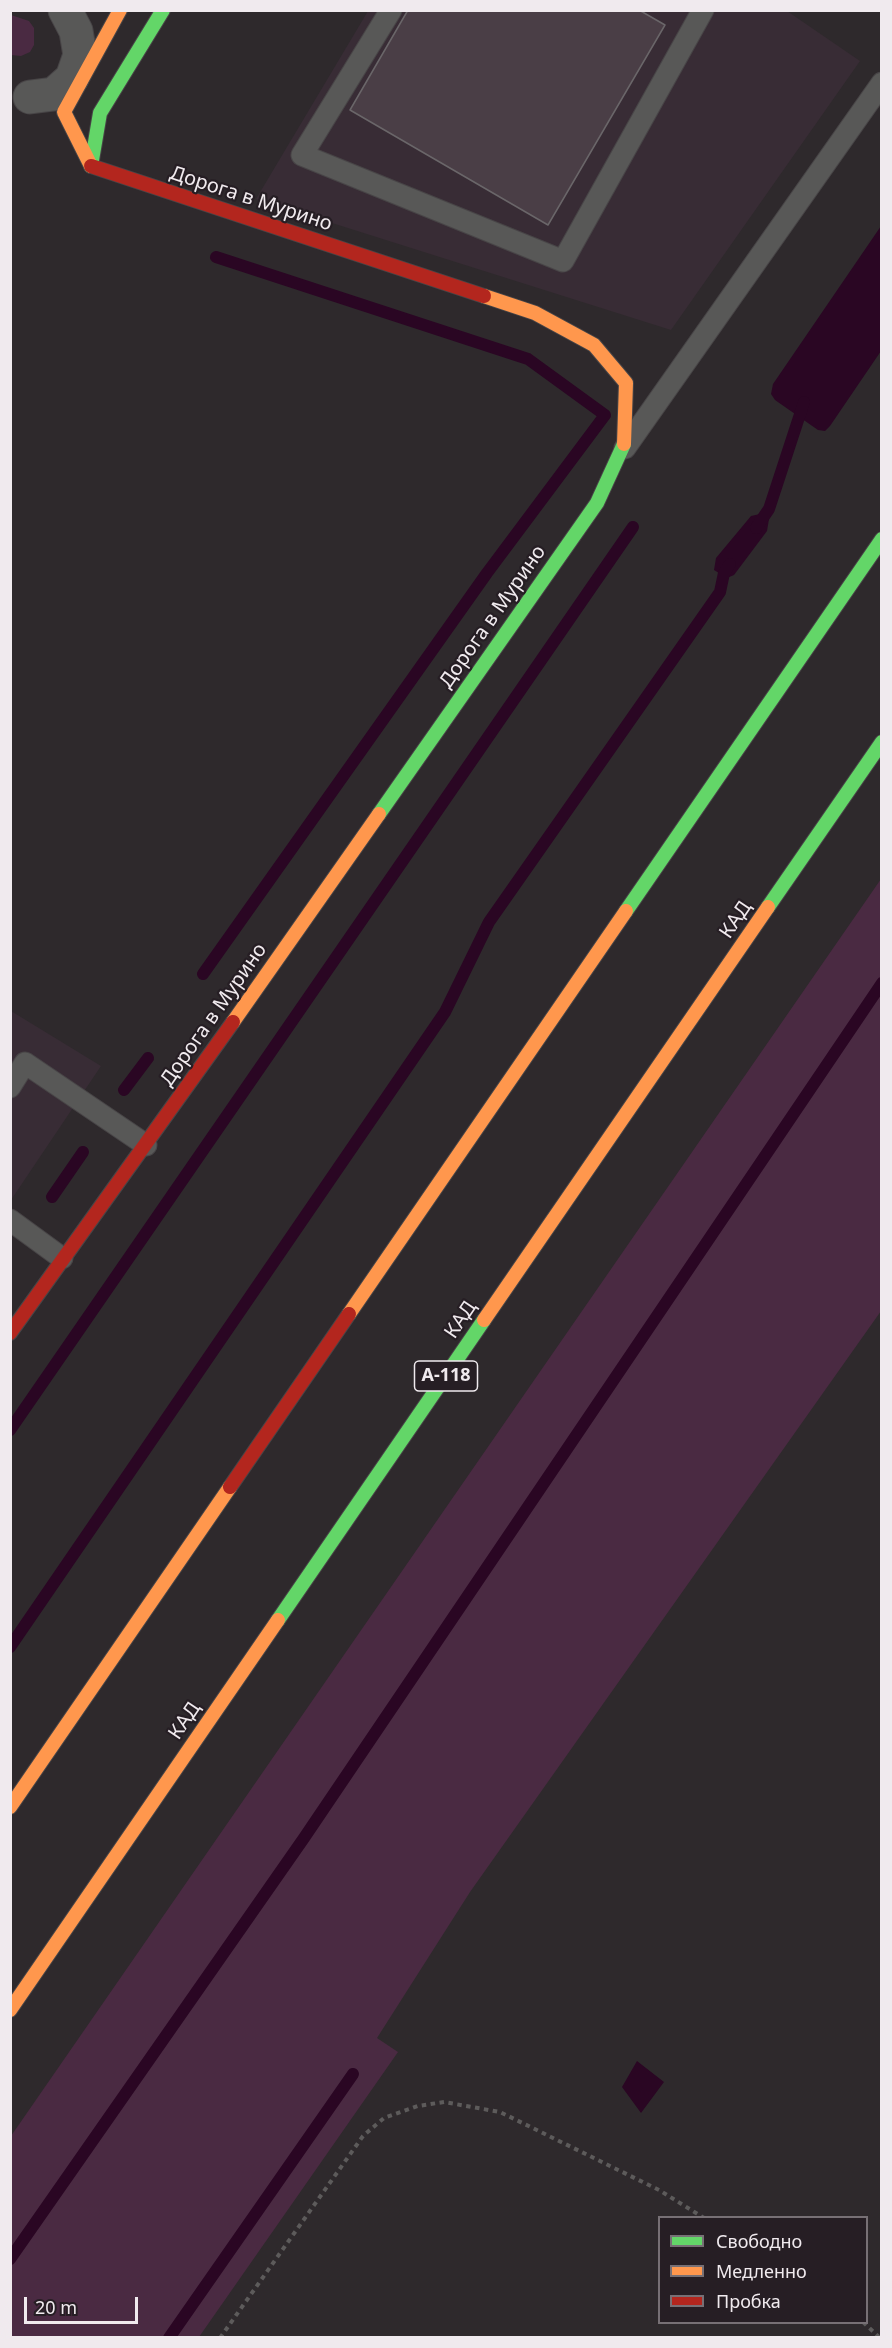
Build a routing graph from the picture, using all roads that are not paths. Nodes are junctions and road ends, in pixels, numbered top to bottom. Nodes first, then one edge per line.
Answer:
1 (65, 10) edge
2 (120, 10) edge
3 (164, 10) edge
4 (391, 10) edge
5 (704, 10) edge
6 (882, 83) edge
7 (20, 94) edge
8 (64, 112) junction
9 (100, 113) junction
10 (91, 166) junction
11 (624, 449) junction
12 (882, 539) edge
13 (882, 742) edge
14 (10, 1087) edge
15 (146, 1145) junction
16 (10, 1220) edge
17 (62, 1258) junction
18 (10, 1333) edge
19 (10, 1807) edge
20 (10, 2010) edge

1 - 7 street
2 - 8 main road
3 - 9 main road
4 - 5 lane
6 - 11 lane
7 - 8 street
8 - 9 street
8 - 10 main road
9 - 10 main road
10 - 11 main road, Дорога в Мурино
11 - 15 main road, Дорога в Мурино
12 - 19 main road
13 - 20 main road, КАД / А-118
14 - 15 lane
15 - 17 main road, Дорога в Мурино
16 - 17 lane
17 - 18 main road, Дорога в Мурино

